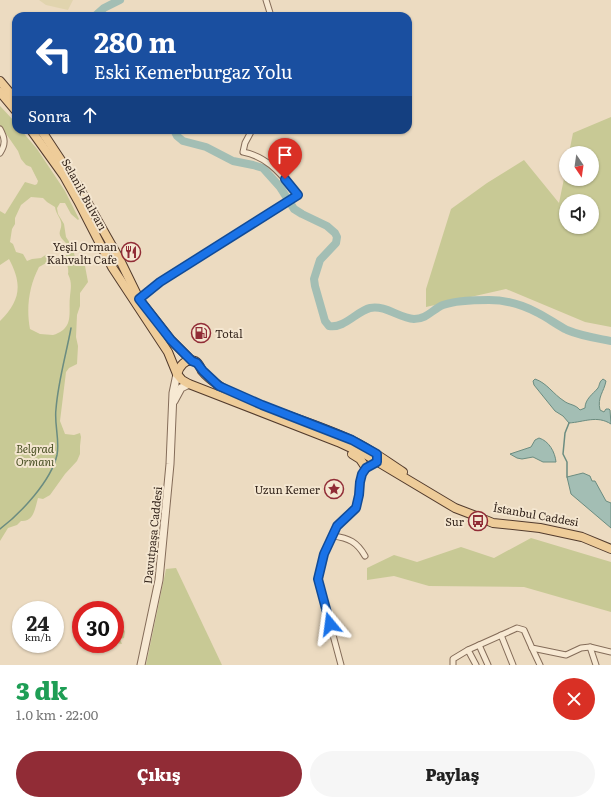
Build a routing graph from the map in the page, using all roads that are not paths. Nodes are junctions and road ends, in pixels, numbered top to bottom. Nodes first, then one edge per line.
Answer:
1 (266, 0) edge
2 (270, 12) edge
3 (0, 81) edge
4 (0, 92) edge
5 (12, 95) edge
6 (12, 106) edge
7 (0, 129) edge
8 (34, 134) edge
9 (44, 134) edge
10 (250, 134) edge
11 (0, 153) edge
12 (139, 299) junction
13 (192, 361) junction
14 (203, 371) junction
15 (177, 374) junction
16 (189, 384) junction
17 (173, 405) junction
18 (338, 442) junction
19 (375, 458) junction
20 (366, 468) junction
21 (333, 536) junction
22 (589, 537) junction
23 (611, 544) edge
24 (611, 549) edge
25 (365, 556) dead end
26 (501, 635) junction
27 (479, 645) junction
28 (590, 647) junction
29 (532, 648) junction
30 (468, 650) junction
31 (611, 652) edge
32 (141, 665) edge
33 (341, 665) edge
34 (453, 665) edge
35 (476, 665) edge
36 (488, 665) edge
37 (513, 665) edge
38 (540, 665) edge
39 (596, 665) edge

1 - 2 street
3 - 5 main road
4 - 6 main road
7 - 11 street
8 - 15 main road, Selanik Bulvarı
9 - 12 main road, Selanik Bulvarı
10 - 12 street
12 - 13 main road, Selanik Bulvarı
13 - 14 main road
13 - 15 main road
14 - 16 main road
14 - 19 main road
15 - 16 main road
15 - 17 street, Davutpaşa Caddesi
16 - 17 street
16 - 18 main road
17 - 32 street, Davutpaşa Caddesi
18 - 19 main road
18 - 20 main road
19 - 20 main road
19 - 22 main road, İstanbul Caddesi
20 - 21 street
21 - 25 street
21 - 33 street
22 - 23 main road, İstanbul Caddesi
22 - 24 main road, İstanbul Caddesi
26 - 27 street
26 - 29 street
26 - 37 street
27 - 30 street
27 - 36 street
28 - 29 street
28 - 31 street
28 - 39 street
29 - 38 street
30 - 34 street
30 - 35 street

